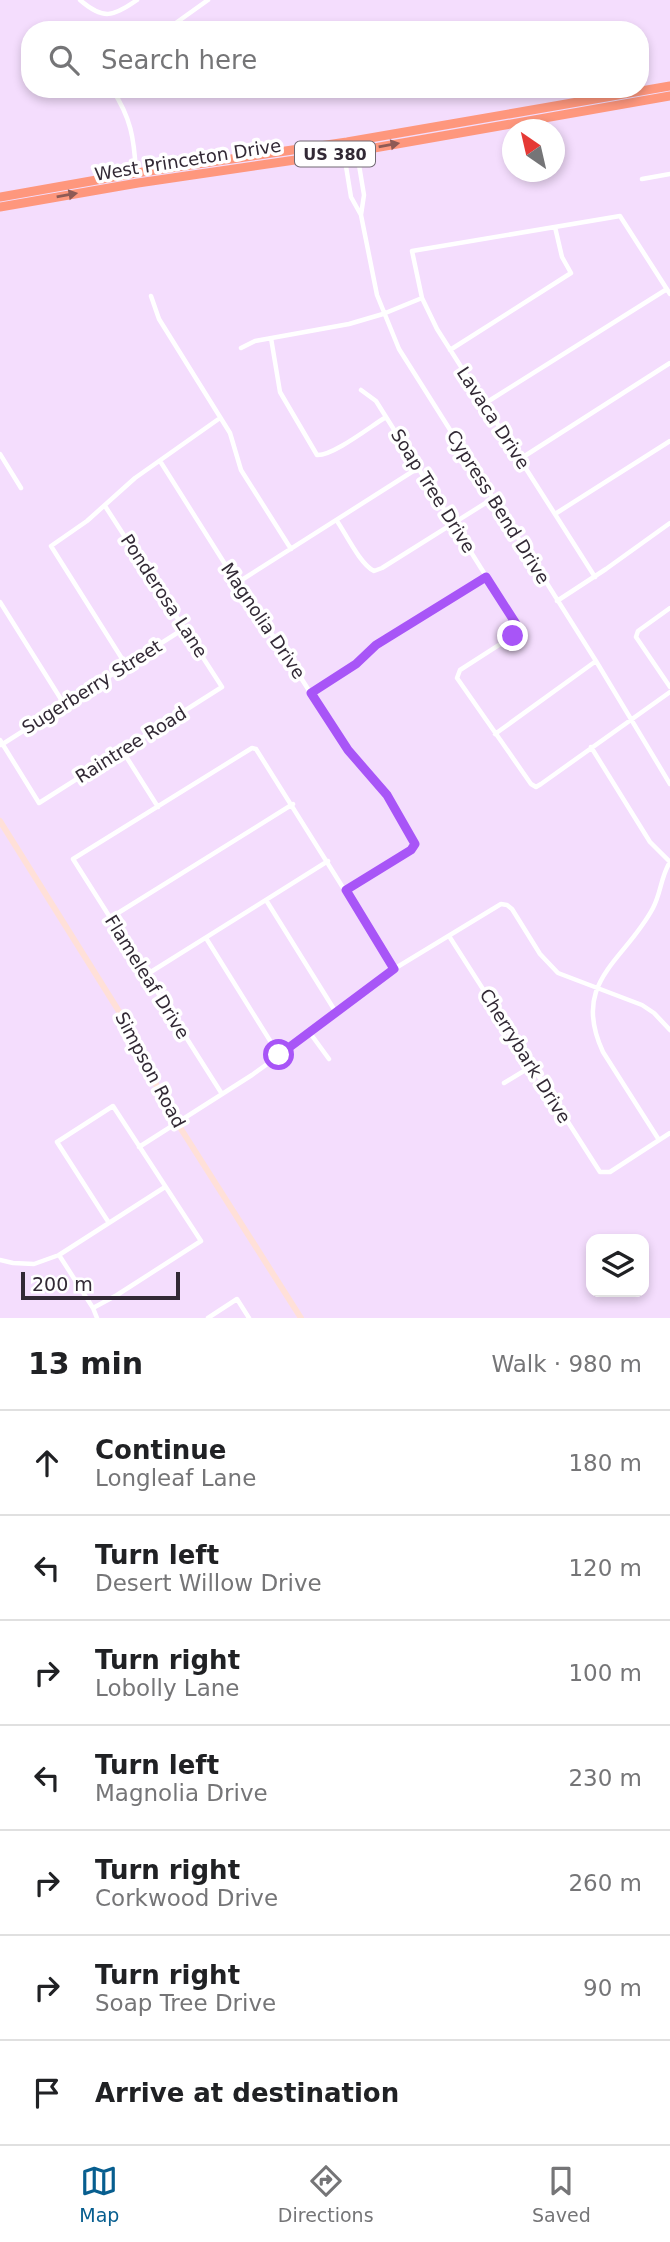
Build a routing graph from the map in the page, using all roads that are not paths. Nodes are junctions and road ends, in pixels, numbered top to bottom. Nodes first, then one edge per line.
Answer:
1 (80, 0) edge
2 (137, 0) edge
3 (208, 0) edge
4 (179, 21) edge
5 (670, 86) edge
6 (649, 90) edge
7 (670, 96) edge
8 (118, 98) edge
9 (601, 98) edge
10 (355, 141) junction
11 (342, 148) junction
12 (357, 151) junction
13 (670, 174) edge
14 (137, 178) junction
15 (642, 178) dead end
16 (0, 197) edge
17 (0, 207) edge
18 (361, 215) junction
19 (555, 227) junction
20 (668, 292) edge
21 (151, 296) dead end
22 (422, 298) junction
23 (383, 314) junction
24 (271, 338) junction
25 (241, 348) dead end
26 (450, 350) junction
27 (670, 363) edge
28 (362, 390) dead end
29 (484, 404) junction
30 (386, 417) junction
31 (220, 418) junction
32 (670, 441) edge
33 (0, 454) edge
34 (520, 459) junction
35 (160, 461) junction
36 (418, 468) junction
37 (21, 488) dead end
38 (492, 499) junction
39 (105, 506) junction
40 (555, 514) junction
41 (337, 521) junction
42 (453, 523) junction
43 (670, 523) edge
44 (291, 549) junction
45 (486, 577) junction
46 (595, 577) junction
47 (237, 583) junction
48 (557, 601) junction
49 (0, 602) edge
50 (670, 608) edge
51 (185, 628) junction
52 (596, 661) junction
53 (126, 665) junction
54 (222, 687) joint
55 (670, 687) edge
56 (670, 692) edge
57 (311, 693) junction
58 (64, 704) junction
59 (631, 718) junction
60 (495, 734) junction
61 (1, 743) edge
62 (591, 747) junction
63 (122, 750) junction
64 (670, 784) edge
65 (293, 804) junction
66 (158, 807) junction
67 (0, 821) edge
68 (328, 861) junction
69 (670, 862) edge
70 (346, 890) junction
71 (266, 900) junction
72 (110, 918) junction
73 (449, 936) junction
74 (206, 938) junction
75 (394, 969) junction
76 (146, 975) junction
77 (596, 989) junction
78 (337, 1014) junction
79 (670, 1030) edge
80 (310, 1033) junction
81 (279, 1055) junction
82 (330, 1059) dead end
83 (531, 1066) junction
84 (505, 1083) dead end
85 (222, 1094) junction
86 (177, 1122) junction
87 (670, 1133) edge
88 (660, 1140) junction
89 (139, 1147) junction
90 (165, 1187) junction
91 (109, 1223) junction
92 (59, 1255) junction
93 (0, 1259) edge
94 (93, 1308) junction
95 (97, 1318) edge
96 (208, 1318) edge
97 (249, 1318) edge
98 (301, 1318) edge

1 - 2 street
3 - 4 street
5 - 6 highway, West Princeton Drive / US 380
12 -> 7 highway, West Princeton Drive / US 380
8 - 14 street
9 - 10 highway, West Princeton Drive / US 380
10 - 11 highway, West Princeton Drive / US 380
10 - 12 street, Cypress Bend Drive
11 - 12 highway, West Princeton Drive / US 380
11 - 14 highway, West Princeton Drive / US 380
11 - 18 street, Cypress Bend Drive
12 - 18 street, Cypress Bend Drive
13 - 15 street
14 - 16 highway, West Princeton Drive / US 380
17 -> 14 highway, West Princeton Drive / US 380
18 - 23 street, Cypress Bend Drive
19 - 20 street
19 - 22 street, Lavaca Drive
19 - 26 street
20 - 29 street
21 - 31 street
22 - 23 street
22 - 26 street, Lavaca Drive
23 - 24 street
23 - 38 street, Cypress Bend Drive
24 - 25 street
24 - 30 street
26 - 29 street, Lavaca Drive
27 - 34 street
28 - 30 street, Soap Tree Drive
29 - 34 street, Lavaca Drive
30 - 36 street, Soap Tree Drive
31 - 35 street
31 - 44 street
32 - 40 street
33 - 37 street
34 - 40 street, Lavaca Drive
35 - 39 street
35 - 47 street, Magnolia Drive
36 - 41 street
36 - 42 street, Soap Tree Drive
38 - 42 street
38 - 48 street, Cypress Bend Drive
39 - 51 street, Ponderosa Lane
39 - 53 street
40 - 46 street, Lavaca Drive
41 - 42 street
41 - 44 street
42 - 45 street, Soap Tree Drive
43 - 46 street
44 - 47 street
45 - 57 street
45 - 60 street, Soap Tree Drive
46 - 48 street
47 - 57 street, Magnolia Drive
48 - 52 street, Cypress Bend Drive
49 - 58 street
50 - 55 street
51 - 53 street, Sugerberry Street
51 - 54 street, Ponderosa Lane
52 - 59 street, Cypress Bend Drive
52 - 60 street
53 - 58 street, Sugerberry Street
54 - 63 street, Raintree Road
56 - 59 street
57 - 70 street, Magnolia Drive
58 - 61 street, Sugerberry Street
59 - 62 street
59 - 64 street, Cypress Bend Drive
60 - 62 street, Soap Tree Drive
61 - 63 street, Raintree Road
62 - 69 street
63 - 66 street
65 - 66 street
65 - 68 street
65 - 72 street
66 - 72 street, Flameleaf Drive
67 - 86 street, Simpson Road
68 - 70 street
68 - 71 street
69 - 77 street
70 - 75 street
71 - 74 street
71 - 78 street
72 - 76 street, Flameleaf Drive
73 - 75 street
73 - 77 street
73 - 83 street, Cherrybark Drive
74 - 76 street
74 - 81 street
75 - 78 street
76 - 85 street, Flameleaf Drive
77 - 79 street
77 - 88 street
78 - 80 street
80 - 81 street
80 - 82 street
81 - 85 street
83 - 84 street
83 - 88 street, Cherrybark Drive
85 - 86 street
86 - 89 street
86 - 98 street, Simpson Road
87 - 88 street
89 - 90 street
89 - 91 street
90 - 91 street
90 - 94 street
91 - 92 street
92 - 93 street
92 - 94 street
94 - 95 street
96 - 97 street

